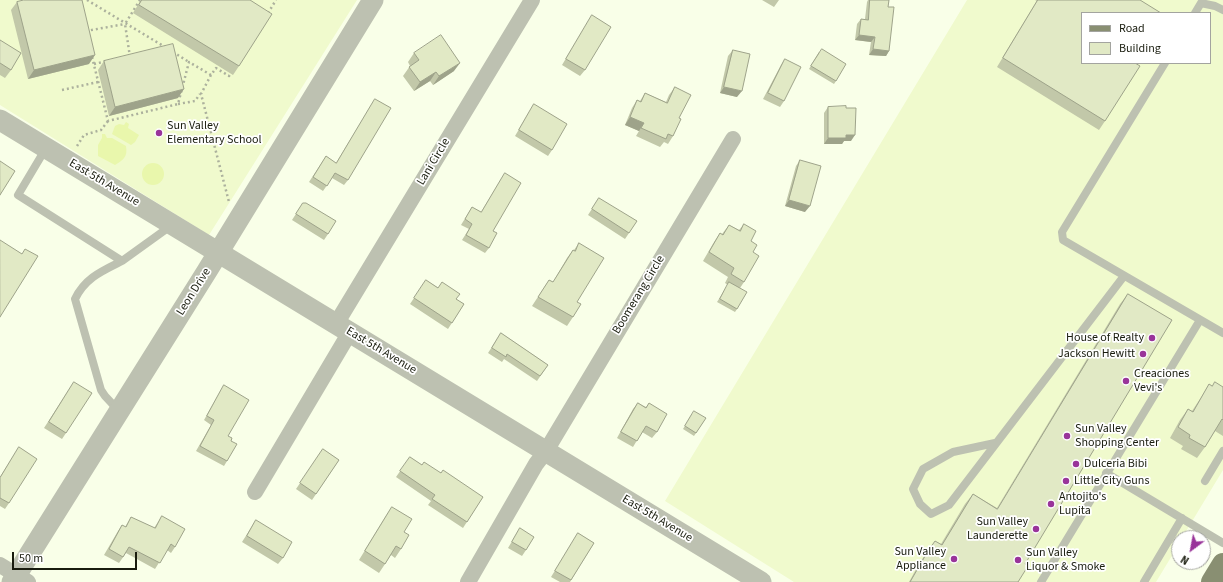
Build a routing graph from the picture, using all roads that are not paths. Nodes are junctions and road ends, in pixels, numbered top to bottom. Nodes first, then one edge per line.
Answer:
1 (373, 0) edge
2 (532, 0) edge
3 (1223, 10) edge
4 (1196, 12) edge
5 (1164, 64) edge
6 (0, 120) edge
7 (733, 138) dead end
8 (46, 148) junction
9 (173, 225) junction
10 (218, 252) junction
11 (122, 261) junction
12 (1124, 276) junction
13 (1200, 320) junction
14 (343, 328) junction
15 (1223, 334) edge
16 (119, 411) junction
17 (995, 443) junction
18 (546, 451) junction
19 (1223, 451) edge
20 (1106, 473) junction
21 (1205, 481) dead end
22 (254, 492) dead end
23 (1182, 518) junction
24 (1223, 542) edge
25 (1223, 564) edge
26 (14, 576) edge
27 (468, 582) edge
28 (761, 582) edge
29 (1041, 582) edge
30 (1144, 582) edge
31 (1212, 582) edge

1 - 10 street, Leon Drive
2 - 14 street, Lani Circle
3 - 4 lane
5 - 12 lane
6 - 8 street, East 5th Avenue
7 - 18 street, Boomerang Circle
8 - 9 street, East 5th Avenue
8 - 11 lane
9 - 10 street, East 5th Avenue
9 - 11 lane
10 - 14 street, East 5th Avenue
10 - 16 street, Leon Drive
11 - 16 lane
12 - 13 lane
12 - 17 lane
13 - 15 lane
13 - 20 lane
14 - 18 street, East 5th Avenue
14 - 22 street, Lani Circle
16 - 26 street, Leon Drive
17 - 17 lane
18 - 27 street, Boomerang Circle
18 - 28 street, East 5th Avenue
19 - 21 lane
20 - 23 lane
20 - 29 lane
23 - 24 lane
23 - 30 lane
25 - 31 main road

